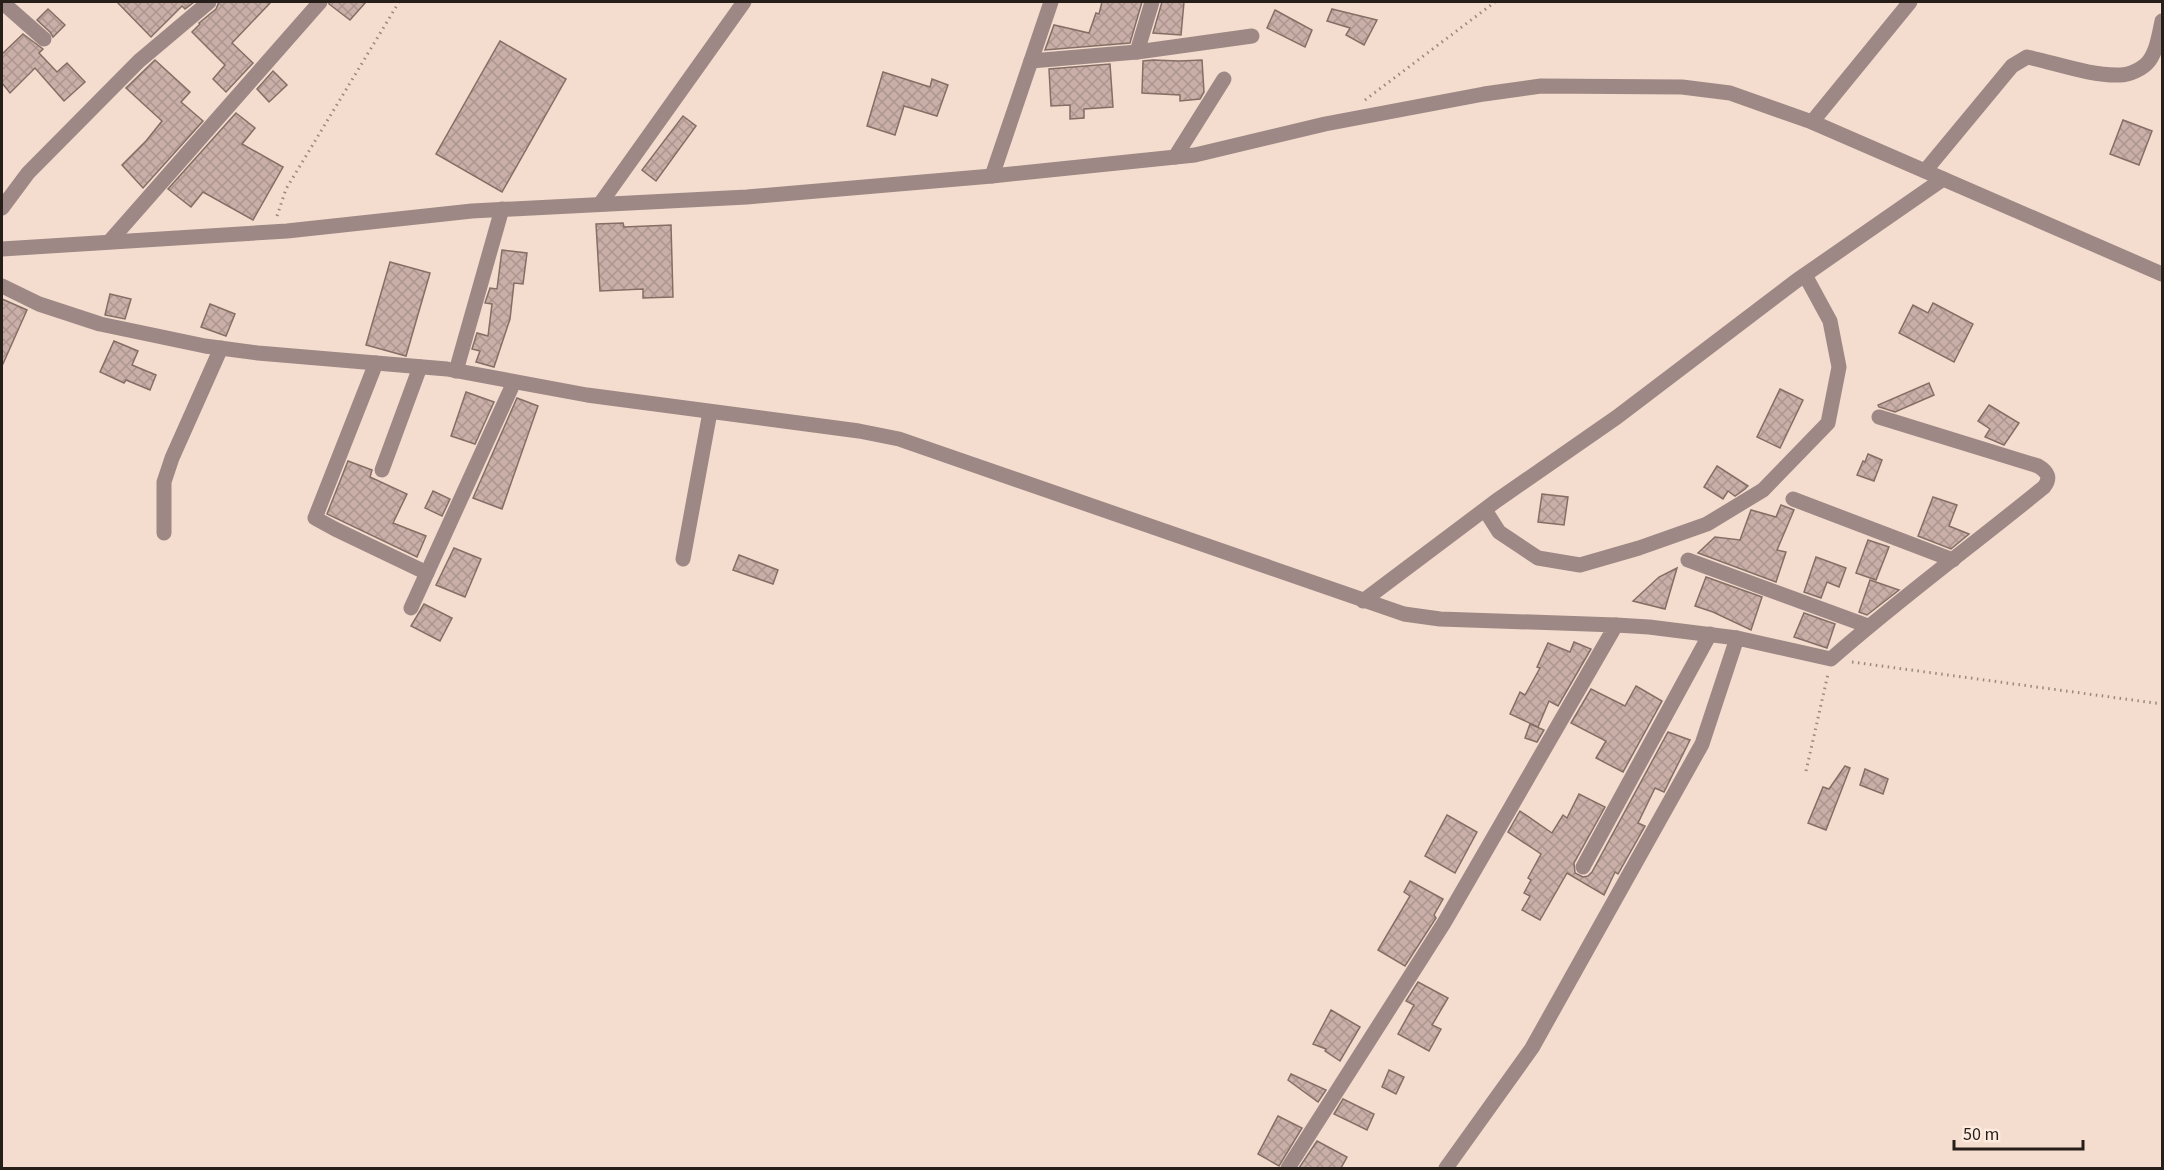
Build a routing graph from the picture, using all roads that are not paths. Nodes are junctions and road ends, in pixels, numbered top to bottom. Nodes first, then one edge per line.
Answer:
1 (2, 2) edge
2 (209, 2) edge
3 (320, 2) edge
4 (744, 2) edge
5 (1051, 2) edge
6 (1152, 2) edge
7 (1910, 2) edge
8 (2163, 21) edge
9 (1252, 36) dead end
10 (44, 39) dead end
11 (2159, 49) edge
12 (1137, 52) junction
13 (1031, 61) junction
14 (1224, 79) dead end
15 (1812, 122) junction
16 (1175, 157) junction
17 (1925, 171) junction
18 (992, 176) junction
19 (1943, 179) junction
20 (600, 204) junction
21 (2, 208) edge
22 (502, 209) junction
23 (110, 242) junction
24 (2, 249) edge
25 (2163, 274) edge
26 (1805, 275) junction
27 (2, 286) edge
28 (221, 348) junction
29 (376, 363) junction
30 (420, 367) junction
31 (456, 371) junction
32 (514, 382) junction
33 (710, 412) junction
34 (1879, 417) dead end
35 (382, 470) dead end
36 (1793, 499) dead end
37 (1485, 510) junction
38 (164, 533) dead end
39 (683, 559) dead end
40 (1688, 560) dead end
41 (1953, 560) junction
42 (427, 573) junction
43 (1363, 601) junction
44 (411, 608) dead end
45 (1616, 625) junction
46 (1868, 626) junction
47 (1710, 634) junction
48 (1737, 638) junction
49 (1583, 867) dead end
50 (1288, 1168) edge
51 (1446, 1168) edge

1 - 10 street
2 - 21 street
3 - 23 street
4 - 20 street
5 - 13 street
6 - 12 street
7 - 15 street
8 - 11 street
9 - 12 street
11 - 17 street
12 - 13 street
13 - 18 street
14 - 16 street
15 - 16 street
15 - 17 street
16 - 18 street
17 - 19 street
18 - 20 street
19 - 25 street
19 - 26 street
20 - 22 street
22 - 23 street
22 - 31 street
23 - 24 street
26 - 37 street
26 - 37 street
27 - 28 street
28 - 29 street
28 - 38 street
29 - 30 street
29 - 42 street
30 - 31 street
30 - 35 street
31 - 32 street
32 - 33 street
32 - 42 street
33 - 39 street
33 - 43 street
34 - 41 street
36 - 41 street
37 - 43 street
40 - 46 street
41 - 46 street
42 - 44 street
43 - 45 street
45 - 47 street
45 - 50 street
46 - 48 street
47 - 48 street
47 - 49 street
48 - 51 street

